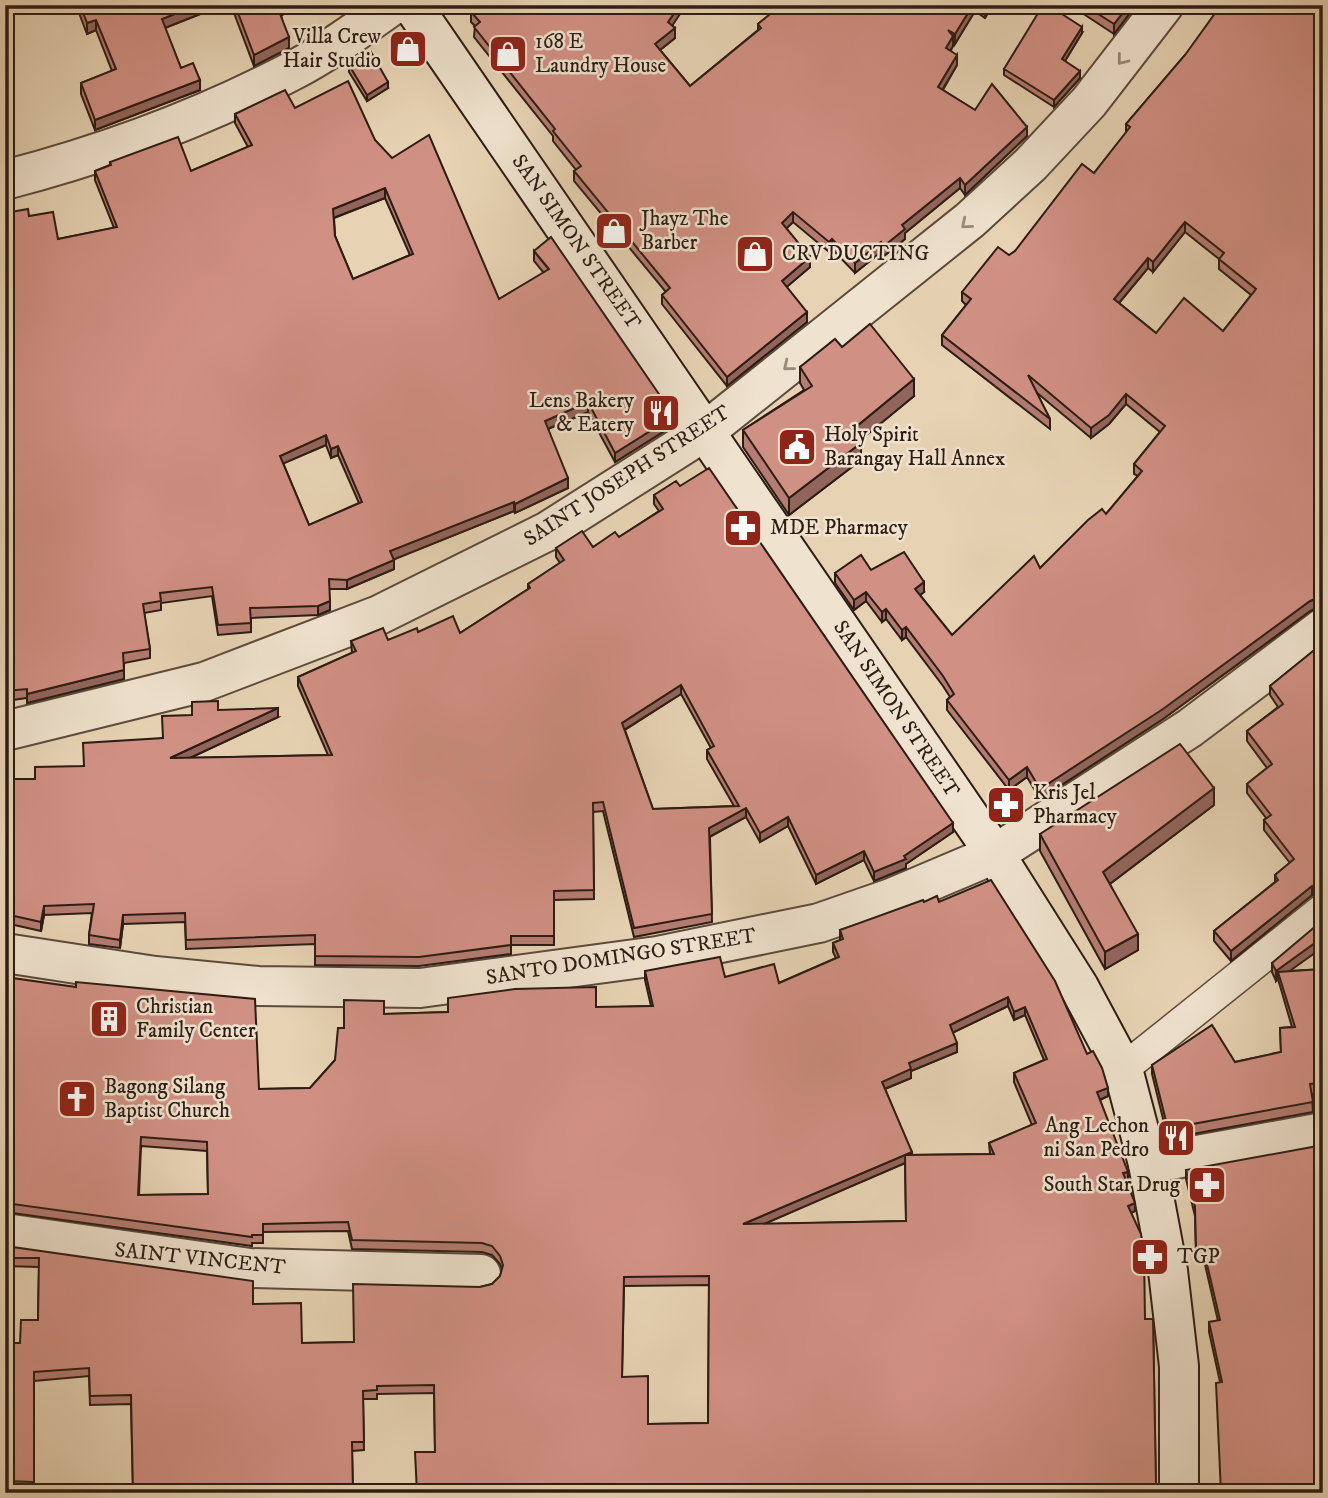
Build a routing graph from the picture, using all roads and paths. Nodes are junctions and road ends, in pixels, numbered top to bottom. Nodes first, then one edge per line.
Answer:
1 (393, 5) edge
2 (412, 5) edge
3 (1164, 5) edge
4 (5, 180) edge
5 (707, 430) junction
6 (1323, 628) edge
7 (5, 731) edge
8 (995, 854) junction
9 (1323, 909) edge
10 (5, 953) edge
11 (1123, 1069) junction
12 (1323, 1132) edge
13 (1148, 1164) junction
14 (5, 1233) edge
15 (481, 1274) dead end
16 (1179, 1493) edge

1 - 4 street
2 - 5 street, SAN SIMON STREET
3 -> 5 street, SAINT JOSEPH STREET
5 - 7 street, SAINT JOSEPH STREET
5 - 8 street, SAN SIMON STREET
6 - 8 street, SANTO DOMINGO STREET
8 - 10 street, SANTO DOMINGO STREET
8 - 11 street, SAN SIMON STREET
9 - 11 street
11 - 13 street, SAN SIMON STREET
12 - 13 street
13 - 16 street, SAN SIMON STREET
14 - 15 street, SAINT VINCENT

